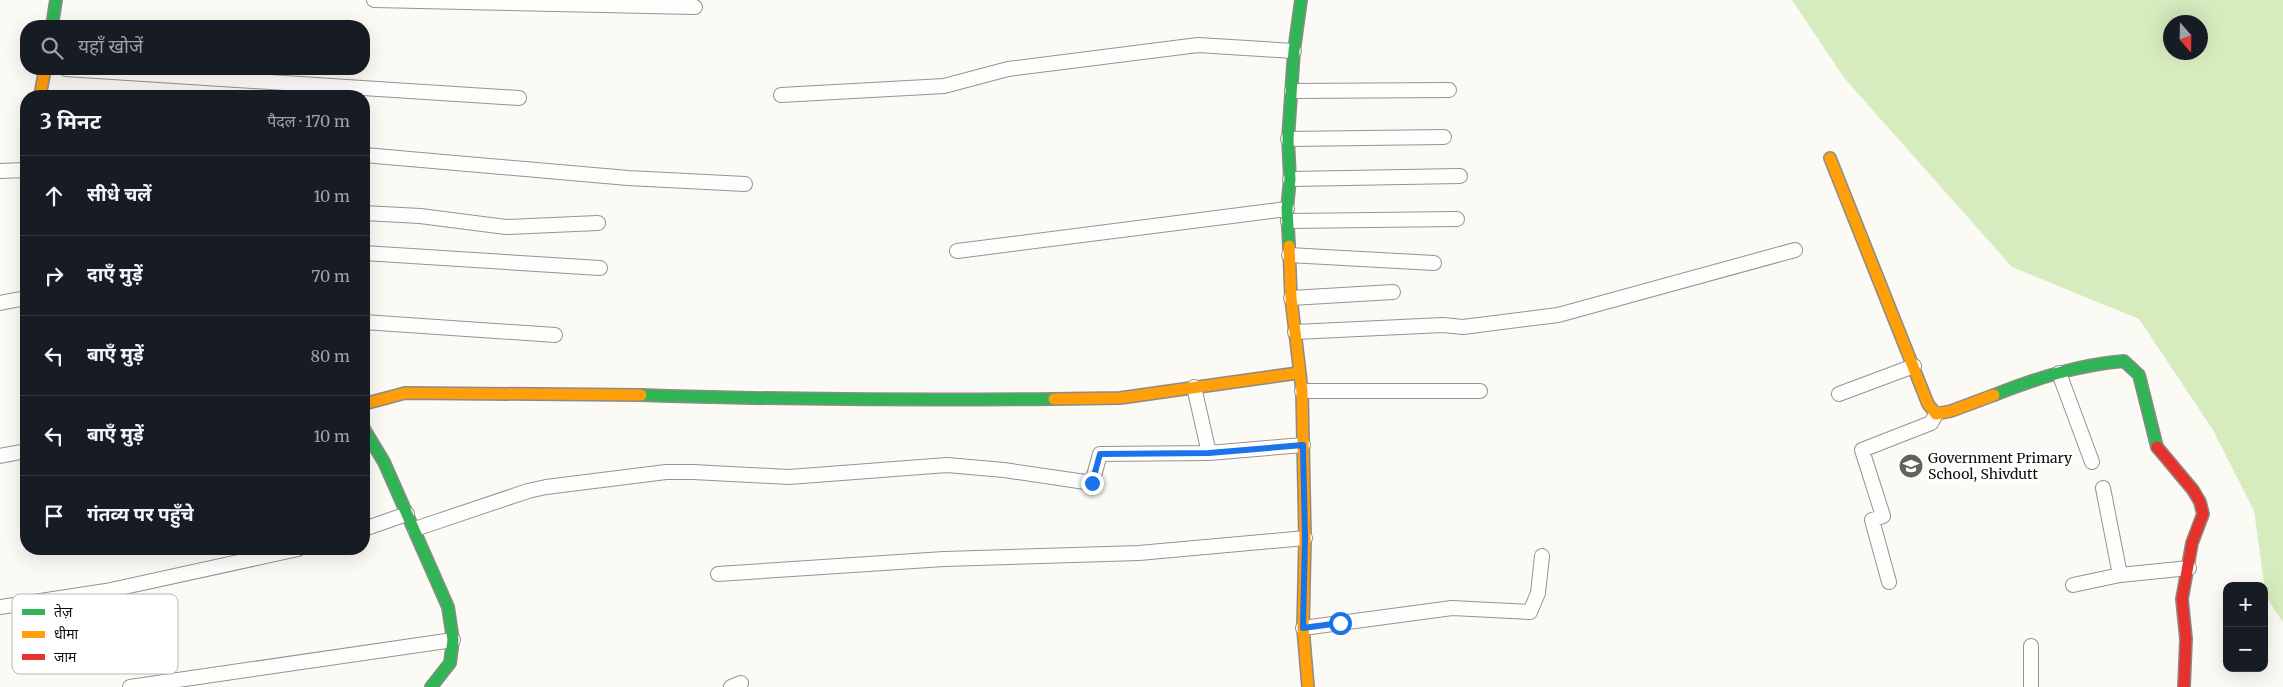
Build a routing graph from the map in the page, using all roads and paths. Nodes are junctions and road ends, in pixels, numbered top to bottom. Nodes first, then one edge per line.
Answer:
1 (56, 0) edge
2 (374, 0) edge
3 (1301, 0) edge
4 (695, 7) dead end
5 (53, 20) edge
6 (1294, 51) junction
7 (44, 75) edge
8 (160, 75) edge
9 (41, 90) edge
10 (1449, 90) dead end
11 (1292, 91) junction
12 (781, 95) dead end
13 (519, 98) dead end
14 (1444, 137) dead end
15 (1288, 139) junction
16 (370, 156) edge
17 (1830, 158) dead end
18 (20, 170) edge
19 (0, 171) edge
20 (1460, 176) dead end
21 (1290, 179) junction
22 (745, 184) dead end
23 (370, 213) edge
24 (1287, 215) junction
25 (1457, 219) dead end
26 (598, 223) dead end
27 (1795, 250) dead end
28 (957, 251) dead end
29 (370, 253) edge
30 (1289, 255) junction
31 (1434, 262) dead end
32 (600, 268) dead end
33 (1394, 292) dead end
34 (1291, 298) junction
35 (20, 299) edge
36 (0, 303) edge
37 (370, 322) edge
38 (1295, 332) junction
39 (555, 335) dead end
40 (1914, 366) junction
41 (1298, 373) junction
42 (2058, 373) junction
43 (1194, 388) junction
44 (1302, 391) junction
45 (1480, 391) dead end
46 (1839, 394) dead end
47 (370, 402) edge
48 (1936, 414) junction
49 (370, 439) edge
50 (1303, 445) junction
51 (20, 452) edge
52 (1209, 453) junction
53 (0, 456) edge
54 (2092, 462) dead end
55 (2103, 488) dead end
56 (408, 514) junction
57 (370, 527) edge
58 (415, 529) junction
59 (1305, 538) junction
60 (271, 555) edge
61 (1542, 556) dead end
62 (2189, 568) junction
63 (718, 574) dead end
64 (2120, 575) junction
65 (1889, 582) dead end
66 (2073, 585) dead end
67 (86, 594) edge
68 (1303, 628) junction
69 (453, 640) junction
70 (2031, 646) dead end
71 (130, 687) edge
72 (430, 687) edge
73 (1308, 687) edge
74 (2031, 687) edge
75 (2184, 687) edge

1 - 5 street
2 - 4 street
3 - 6 street
6 - 11 street
6 - 12 street
7 - 9 street
8 - 13 street
10 - 11 street
11 - 15 street
14 - 15 street
15 - 21 street
16 - 22 street
17 - 40 street
18 - 19 street
20 - 21 street
21 - 24 street
23 - 26 street
24 - 25 street
24 - 28 street
24 - 30 street
27 - 38 street
29 - 32 street
30 - 31 street
30 - 34 street
33 - 34 street
34 - 38 street
35 - 36 street
37 - 39 street
38 - 41 street
40 - 46 street
40 - 48 street
41 - 43 street
41 - 44 street
42 - 48 street
42 - 54 street
42 - 62 street
43 - 47 street
43 - 52 street
44 - 45 street
44 - 50 street
48 - 65 street
49 - 56 street
50 - 52 street
50 - 59 street
51 - 53 street
52 - 58 street
55 - 64 street
56 - 57 street
56 - 58 street
58 - 69 street
59 - 63 street
59 - 68 street
60 - 67 street
61 - 68 street
62 - 64 street
62 - 75 street
64 - 66 street
68 - 73 street
69 - 71 street
69 - 72 street
70 - 74 street

